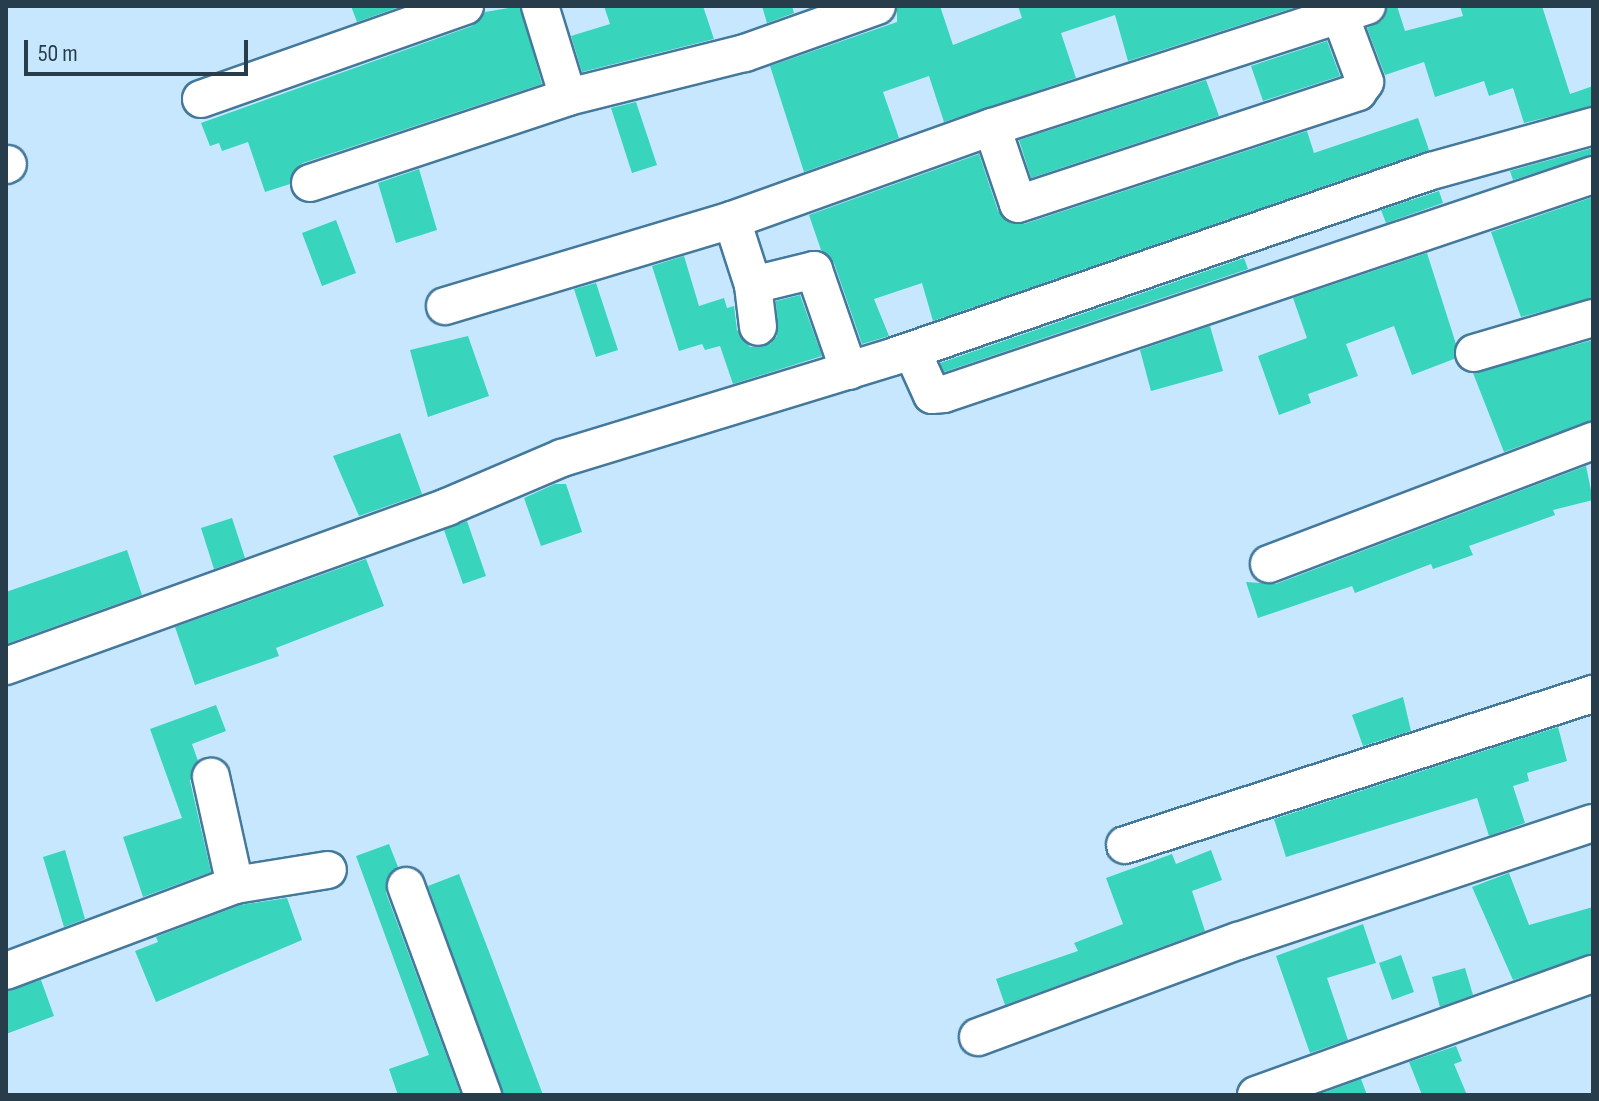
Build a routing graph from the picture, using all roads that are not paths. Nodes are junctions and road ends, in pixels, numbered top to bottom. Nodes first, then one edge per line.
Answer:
1 (465, 6) edge
2 (540, 6) edge
3 (877, 6) edge
4 (1354, 10) edge
5 (568, 97) junction
6 (201, 99) dead end
7 (1593, 126) edge
8 (992, 127) junction
9 (1593, 175) edge
10 (310, 183) dead end
11 (732, 220) junction
12 (753, 285) junction
13 (445, 306) dead end
14 (1593, 318) edge
15 (758, 327) dead end
16 (912, 351) junction
17 (1474, 353) dead end
18 (849, 371) junction
19 (1593, 441) edge
20 (1269, 564) dead end
21 (6, 666) edge
22 (1593, 694) edge
23 (211, 777) dead end
24 (1593, 823) edge
25 (1125, 845) dead end
26 (328, 870) dead end
27 (235, 885) junction
28 (406, 886) dead end
29 (6, 971) edge
30 (1593, 974) edge
31 (978, 1037) dead end
32 (483, 1095) edge
33 (1256, 1095) edge

1 - 6 street
2 - 5 street
3 - 5 street
4 - 8 street
4 - 8 street
5 - 10 street
7 - 16 street
8 - 11 street
9 - 16 street
11 - 12 street
11 - 13 street
12 - 15 street
12 - 18 street
14 - 17 street
16 - 18 street
18 - 21 street
19 - 20 street
22 - 25 street
23 - 27 street
24 - 31 street
26 - 27 street
27 - 29 street
28 - 32 street
30 - 33 street

